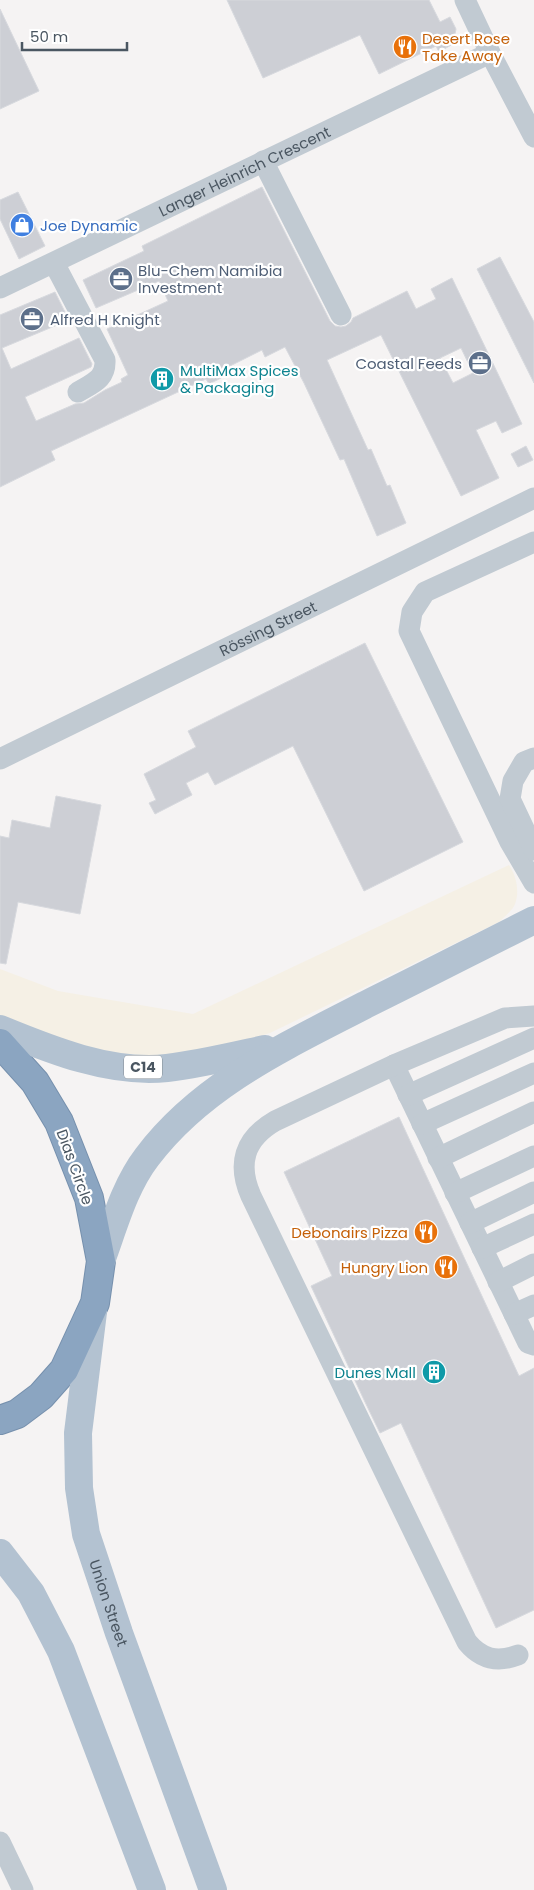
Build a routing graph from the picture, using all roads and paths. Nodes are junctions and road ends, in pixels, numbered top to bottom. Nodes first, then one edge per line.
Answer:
1 (465, 0) edge
2 (490, 53) junction
3 (534, 137) edge
4 (263, 161) junction
5 (54, 263) junction
6 (0, 288) edge
7 (341, 315) dead end
8 (78, 392) dead end
9 (534, 498) edge
10 (534, 542) edge
11 (534, 758) edge
12 (0, 759) edge
13 (523, 841) edge
14 (534, 883) edge
15 (534, 920) edge
16 (534, 1016) edge
17 (0, 1029) edge
18 (534, 1038) edge
19 (0, 1043) edge
20 (290, 1044) junction
21 (394, 1065) junction
22 (534, 1073) edge
23 (408, 1095) junction
24 (534, 1112) edge
25 (422, 1124) junction
26 (534, 1156) edge
27 (438, 1158) junction
28 (534, 1192) edge
29 (455, 1193) junction
30 (470, 1224) junction
31 (534, 1224) edge
32 (482, 1248) junction
33 (101, 1261) junction
34 (534, 1264) edge
35 (498, 1282) junction
36 (95, 1303) junction
37 (534, 1305) edge
38 (514, 1314) junction
39 (534, 1345) edge
40 (0, 1420) edge
41 (0, 1553) edge
42 (518, 1655) dead end
43 (0, 1842) edge
44 (23, 1890) edge
45 (152, 1890) edge
46 (213, 1890) edge

1 - 2 street
2 - 3 street
2 - 4 street, Langer Heinrich Crescent
4 - 5 street, Langer Heinrich Crescent
4 - 7 street
5 - 6 street, Langer Heinrich Crescent
5 - 8 street
9 - 12 street, Rössing Street
10 - 13 street
11 - 13 street
13 - 14 street
15 - 20 main road, C14
16 - 21 street
17 - 20 main road, C14
18 - 23 street
19 - 33 highway, Dias Circle
20 - 33 main road, C14
21 - 23 street
21 - 42 street
22 - 25 street
23 - 25 street
24 - 27 street
25 - 27 street
26 - 29 street
27 - 29 street
28 - 30 street
29 - 30 street
30 - 32 street
31 - 32 street
32 - 35 street
33 - 36 highway, Dias Circle
34 - 35 street
35 - 38 street
36 - 40 highway, Dias Circle
36 - 46 main road, Union Street
37 - 38 street
38 - 39 street
41 - 45 main road
43 - 44 street

